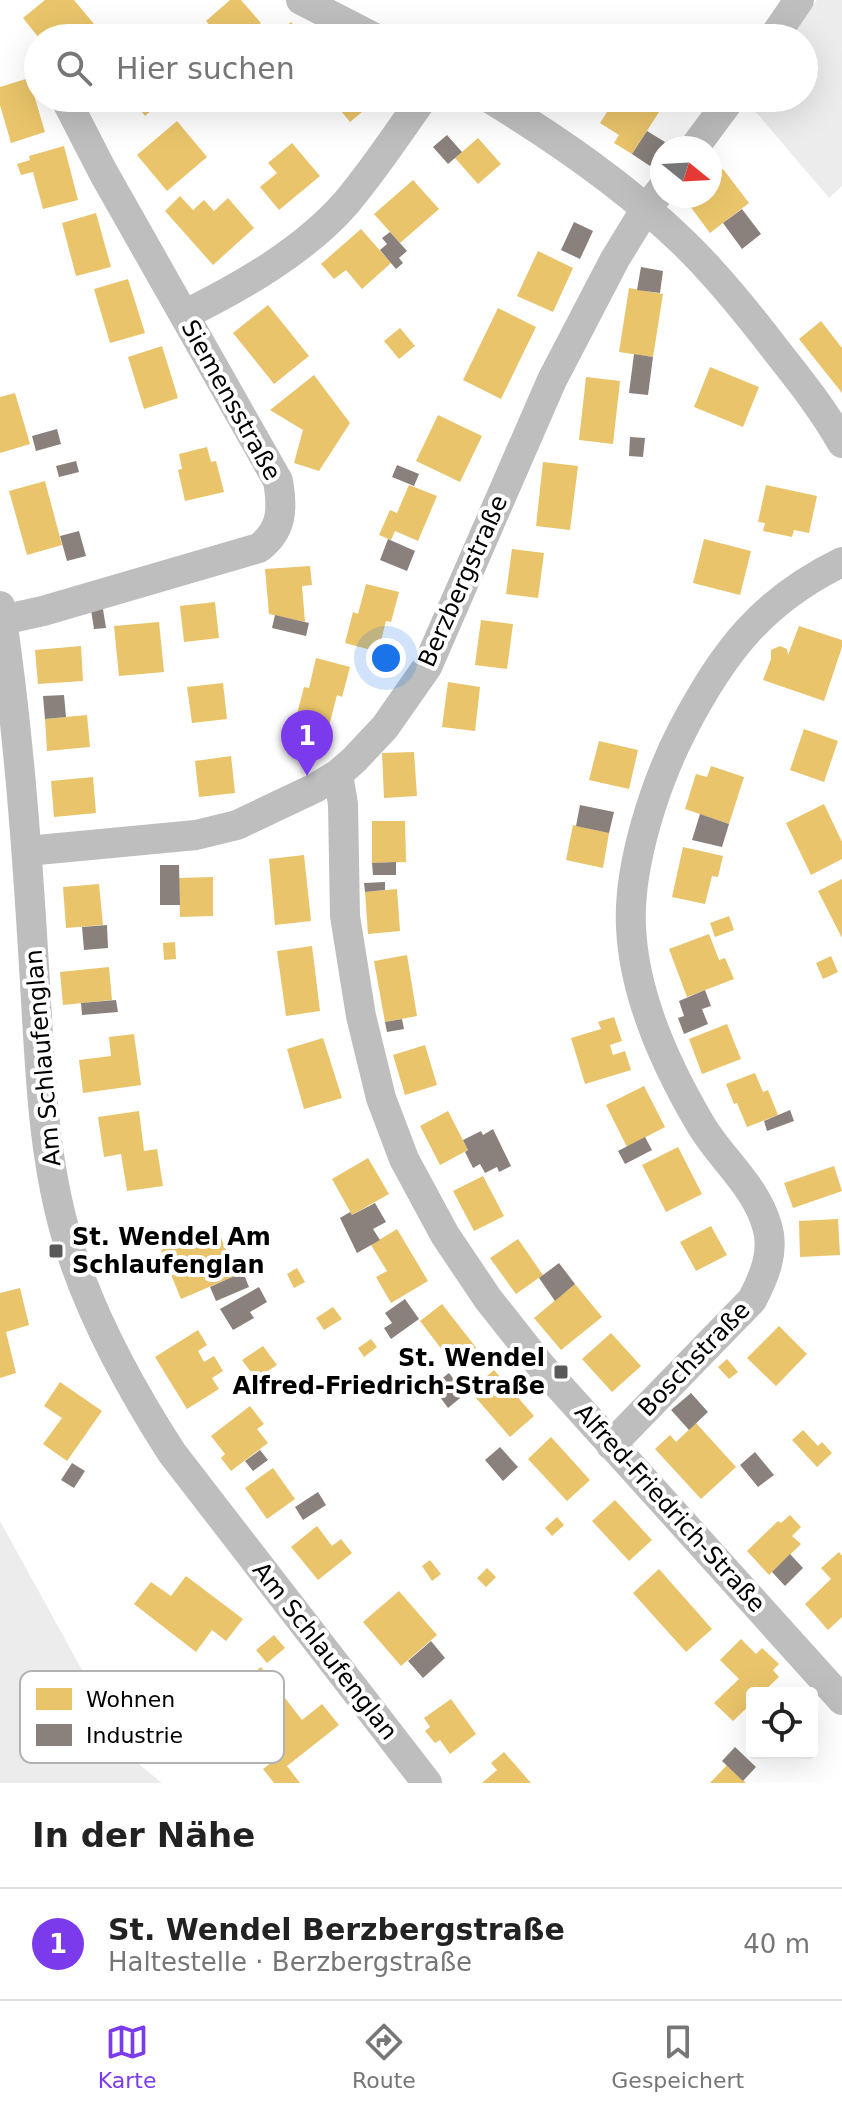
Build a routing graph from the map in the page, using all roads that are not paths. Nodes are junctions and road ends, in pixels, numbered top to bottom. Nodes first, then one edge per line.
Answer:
1 (301, 0) edge
2 (799, 0) edge
3 (348, 24) edge
4 (783, 24) edge
5 (72, 112) edge
6 (413, 112) edge
7 (512, 112) edge
8 (721, 112) edge
9 (703, 136) edge
10 (650, 197) edge
11 (650, 205) edge
12 (660, 208) edge
13 (184, 315) junction
14 (842, 443) edge
15 (842, 562) edge
16 (1, 613) edge
17 (338, 774) junction
18 (27, 851) junction
19 (611, 1445) junction
20 (842, 1700) edge
21 (427, 1783) edge

1 - 3 street
2 - 4 street
5 - 13 street, Siemensstraße
6 - 13 street
7 - 10 street
8 - 9 street
11 - 17 street, Berzbergstraße
12 - 14 street
13 - 16 street, Siemensstraße
15 - 19 street, Boschstraße
16 - 18 street, Am Schlaufenglan
17 - 18 street, Berzbergstraße
17 - 19 street, Alfred-Friedrich-Straße
18 - 21 street, Am Schlaufenglan
19 - 20 street, Alfred-Friedrich-Straße

